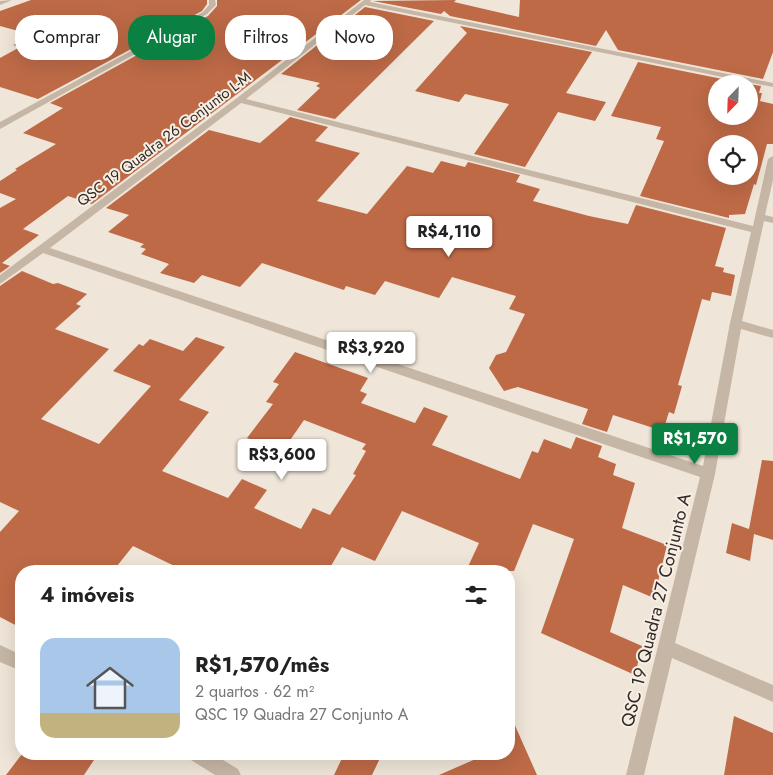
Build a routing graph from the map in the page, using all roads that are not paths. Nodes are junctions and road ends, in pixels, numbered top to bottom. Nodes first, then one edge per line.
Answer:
1 (8, 0) edge
2 (212, 0) edge
3 (366, 1) edge
4 (0, 3) edge
5 (773, 85) edge
6 (240, 100) junction
7 (0, 126) edge
8 (773, 159) edge
9 (763, 222) edge
10 (42, 248) junction
11 (0, 280) edge
12 (736, 322) junction
13 (773, 334) edge
14 (708, 474) junction
15 (666, 647) junction
16 (0, 653) edge
17 (15, 660) edge
18 (773, 694) edge
19 (207, 760) edge
20 (232, 775) edge
21 (635, 775) edge

1 - 4 street
2 - 7 street
3 - 5 street
3 - 6 street, QSC 19 Quadra 26 Conjunto L-M
6 - 9 street
6 - 10 street, QSC 19 Quadra 26 Conjunto L-M
8 - 9 street, QSC 19 Quadra 27 Conjunto A
9 - 12 street, QSC 19 Quadra 27 Conjunto A
10 - 11 street, QSC 19 Quadra 26 Conjunto L-M
10 - 14 street
12 - 13 street
12 - 14 street, QSC 19 Quadra 27 Conjunto A
14 - 15 street, QSC 19 Quadra 27 Conjunto A
15 - 18 street
15 - 21 street, QSC 19 Quadra 27 Conjunto A
16 - 17 street
19 - 20 street

